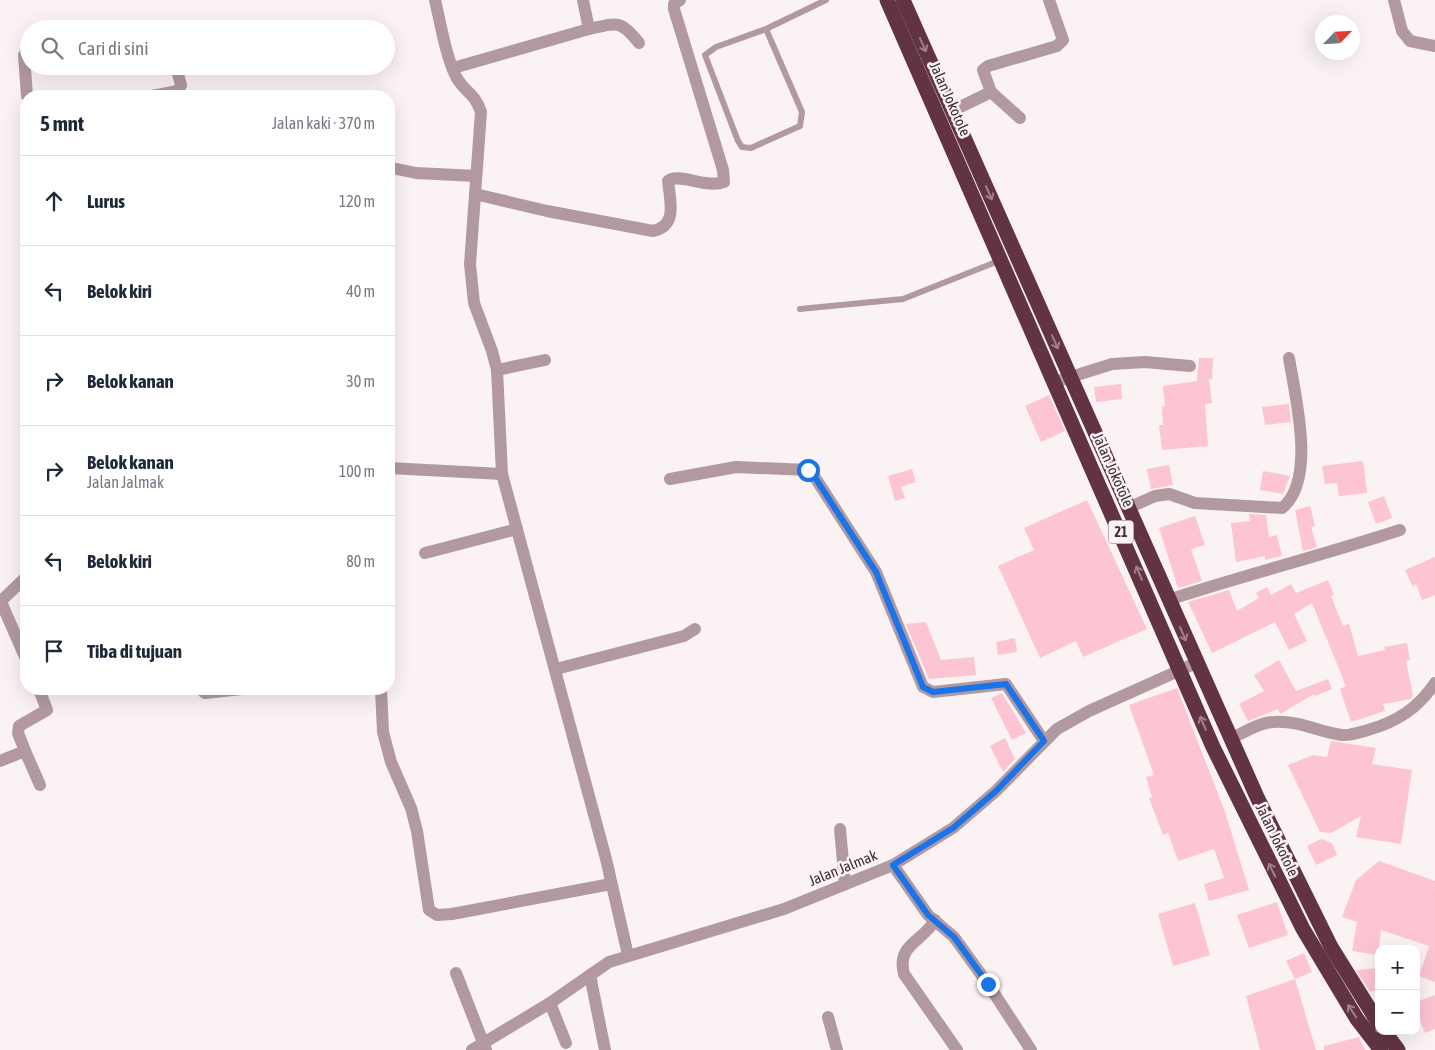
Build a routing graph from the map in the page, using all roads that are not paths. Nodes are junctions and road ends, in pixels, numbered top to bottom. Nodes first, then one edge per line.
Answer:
1 (435, 0) edge
2 (583, 0) edge
3 (680, 0) edge
4 (826, 0) edge
5 (887, 0) edge
6 (903, 0) edge
7 (1048, 0) edge
8 (1394, 0) edge
9 (589, 29) junction
10 (766, 29) junction
11 (639, 43) dead end
12 (1435, 46) edge
13 (455, 67) junction
14 (26, 75) edge
15 (178, 75) edge
16 (27, 90) edge
17 (178, 90) edge
18 (991, 92) junction
19 (952, 111) junction
20 (1020, 118) dead end
21 (395, 169) edge
22 (476, 176) junction
23 (474, 194) junction
24 (1002, 259) junction
25 (800, 309) dead end
26 (1289, 358) dead end
27 (545, 360) dead end
28 (1190, 366) dead end
29 (497, 370) junction
30 (1070, 376) junction
31 (1055, 382) junction
32 (1106, 458) junction
33 (1092, 465) junction
34 (395, 468) edge
35 (502, 474) junction
36 (670, 480) dead end
37 (1128, 508) junction
38 (517, 528) junction
39 (1400, 530) dead end
40 (425, 553) dead end
41 (20, 583) edge
42 (1168, 600) junction
43 (0, 602) edge
44 (695, 629) dead end
45 (20, 646) edge
46 (1196, 663) junction
47 (556, 669) junction
48 (1181, 670) junction
49 (1435, 683) edge
50 (41, 695) edge
51 (381, 695) edge
52 (1231, 738) junction
53 (1044, 741) junction
54 (25, 751) junction
55 (0, 761) edge
56 (40, 785) dead end
57 (840, 829) dead end
58 (893, 865) junction
59 (611, 884) junction
60 (845, 884) junction
61 (936, 920) junction
62 (628, 955) junction
63 (456, 973) dead end
64 (590, 975) junction
65 (550, 1003) junction
66 (828, 1017) dead end
67 (1375, 1018) edge
68 (1387, 1035) edge
69 (566, 1043) dead end
70 (485, 1046) edge
71 (472, 1050) edge
72 (605, 1050) edge
73 (836, 1050) edge
74 (957, 1050) edge
75 (1031, 1050) edge
76 (1381, 1050) edge
77 (1398, 1050) edge

1 - 13 street
2 - 9 street
3 - 23 street
4 - 10 lane
5 - 24 highway, Jalan Jokotole / 21
6 -> 19 highway, Jalan Jokotole / 21
7 - 18 street
8 - 12 street
9 - 11 street
9 - 13 street
10 - 10 lane
13 - 22 street
14 - 16 street
15 - 17 street
18 - 19 street
18 - 20 street
19 -> 30 highway, Jalan Jokotole / 21
21 - 22 street
22 - 23 street
23 - 29 street
24 - 25 lane
24 - 31 highway, Jalan Jokotole / 21
26 - 37 street
27 - 29 street
28 - 30 street
29 - 35 street
30 - 31 street
30 - 32 highway, Jalan Jokotole / 21
31 - 33 highway, Jalan Jokotole / 21
32 - 33 highway
32 - 37 highway, Jalan Jokotole / 21
48 -> 33 highway, Jalan Jokotole / 21
34 - 35 street
35 - 38 street
36 - 53 street
37 - 42 highway, Jalan Jokotole / 21
38 - 40 street
38 - 47 street
39 - 42 street
41 - 43 street
42 -> 46 highway, Jalan Jokotole / 21
43 - 45 street
44 - 47 street
46 - 48 street, Jalan Jalmak
46 - 52 highway, Jalan Jokotole / 21
47 - 59 street
48 - 53 street, Jalan Jalmak
76 -> 48 highway, Jalan Jokotole / 21
49 - 52 street
50 - 54 street
51 - 59 street
52 - 67 highway, Jalan Jokotole / 21
53 - 58 street, Jalan Jalmak
54 - 55 street
54 - 56 street
57 - 60 street
58 - 60 street, Jalan Jalmak
58 - 61 street
59 - 62 street
60 - 62 street, Jalan Jalmak
61 - 74 street
61 - 75 street
62 - 64 street, Jalan Jalmak
63 - 70 street
64 - 65 street, Jalan Jalmak
64 - 72 street
65 - 69 street
65 - 70 street, Jalan Jalmak
66 - 73 street
68 - 77 highway
70 - 71 street, Jalan Jalmak

